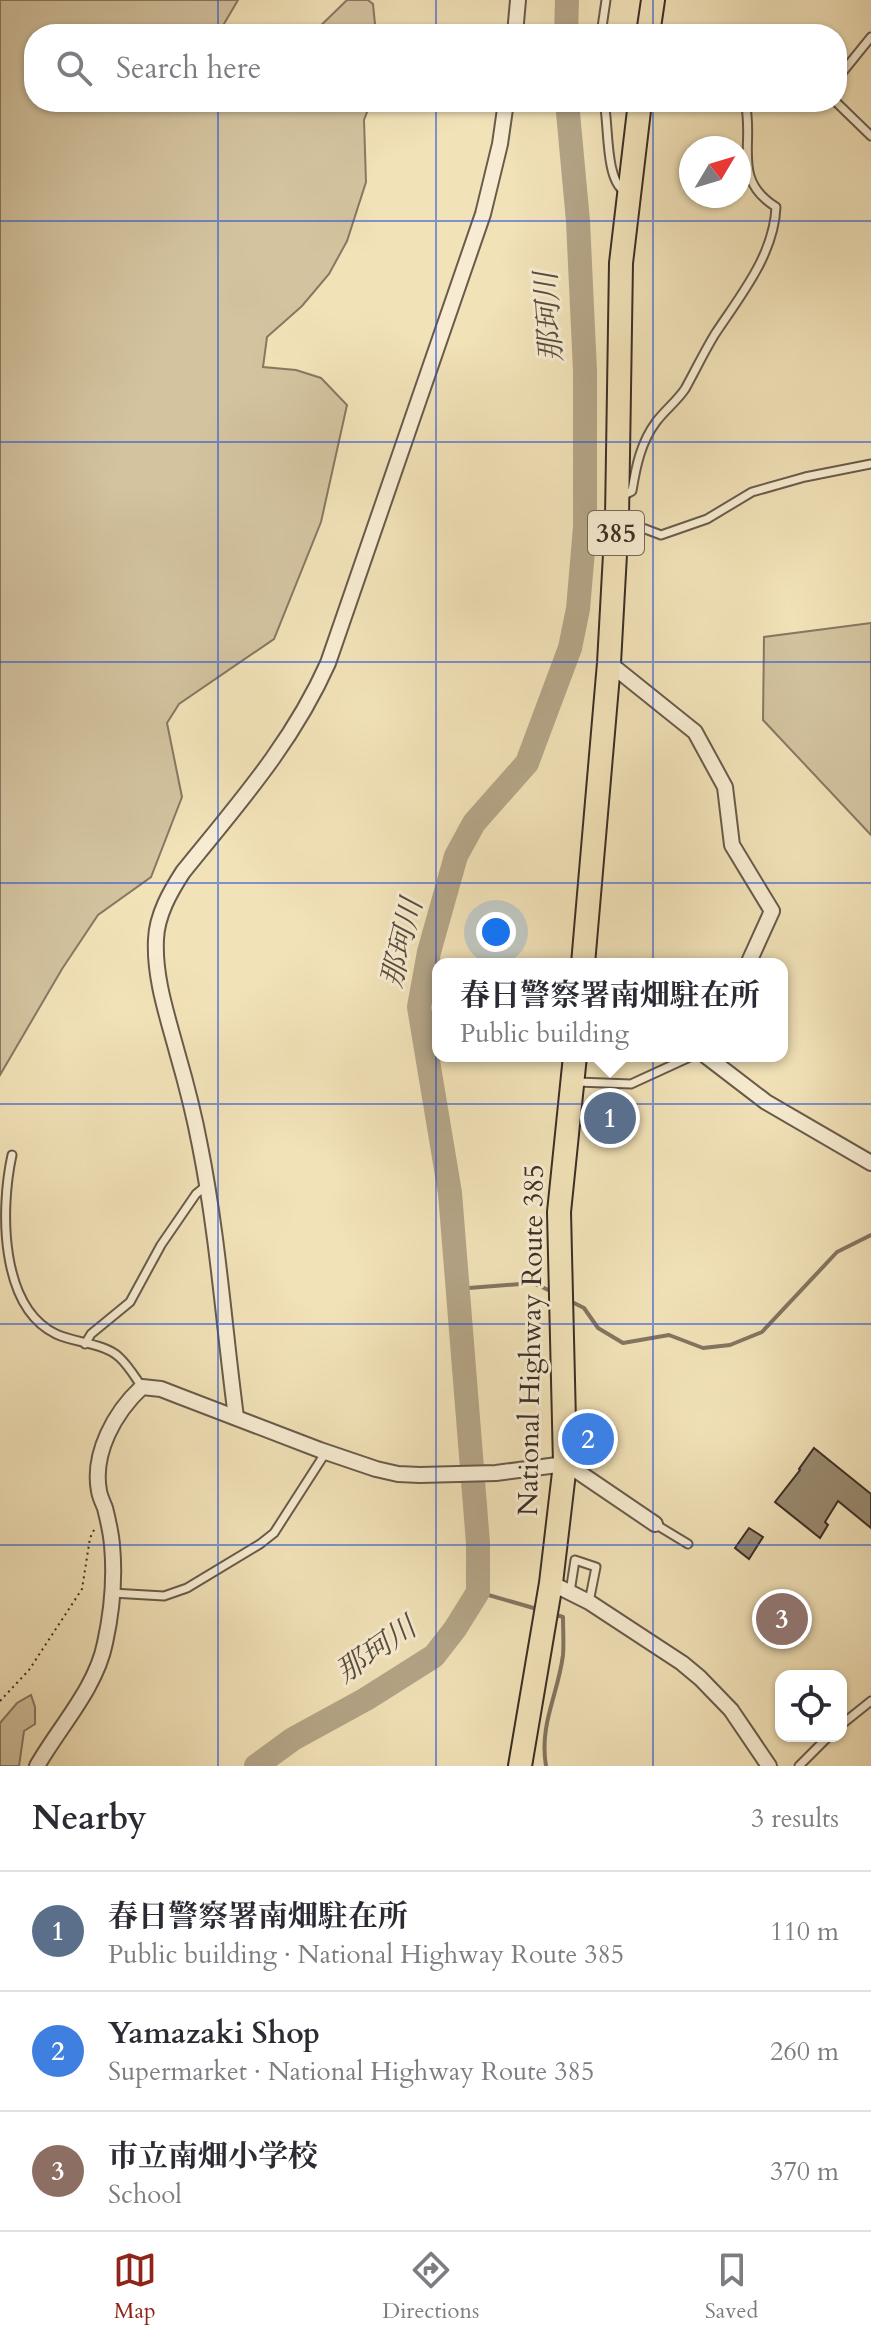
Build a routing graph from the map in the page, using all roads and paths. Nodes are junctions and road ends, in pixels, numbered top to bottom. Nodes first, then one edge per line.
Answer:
1 (518, 0) edge
2 (606, 0) edge
3 (653, 0) edge
4 (516, 24) edge
5 (602, 24) edge
6 (649, 24) edge
7 (871, 37) edge
8 (847, 67) edge
9 (505, 112) edge
10 (605, 112) edge
11 (639, 112) edge
12 (747, 112) edge
13 (846, 112) edge
14 (871, 136) edge
15 (631, 188) junction
16 (871, 464) edge
17 (617, 508) junction
18 (609, 663) junction
19 (584, 958) edge
20 (751, 958) edge
21 (574, 1062) edge
22 (679, 1062) edge
23 (714, 1062) edge
24 (572, 1082) junction
25 (12, 1155) dead end
26 (871, 1163) edge
27 (207, 1185) junction
28 (85, 1344) junction
29 (142, 1387) junction
30 (236, 1417) junction
31 (326, 1452) junction
32 (565, 1464) junction
33 (105, 1508) junction
34 (655, 1524) joint
35 (688, 1544) dead end
36 (560, 1588) junction
37 (112, 1593) junction
38 (589, 1602) junction
39 (0, 1701) edge
40 (871, 1701) edge
41 (847, 1720) edge
42 (823, 1742) edge
43 (37, 1766) edge
44 (520, 1766) edge
45 (769, 1766) edge
46 (799, 1766) edge

1 - 4 street
2 - 5 lane
3 - 6 highway
7 - 8 lane
9 - 27 street
10 - 15 lane
11 - 15 highway, 385
12 - 17 lane
13 - 14 lane
15 - 17 highway, 385
16 - 17 lane
17 - 18 highway, 385
18 - 19 highway, 385
18 - 20 street
21 - 24 highway, National Highway Route 385
22 - 24 lane
23 - 26 street
24 - 32 highway, National Highway Route 385
25 - 28 lane
27 - 28 lane
27 - 30 street
28 - 29 lane
29 - 30 street
29 - 33 street
30 - 31 street
31 - 32 street
31 - 37 lane
32 - 34 street
32 - 36 highway, National Highway Route 385
33 - 37 street
33 - 39 path
34 - 35 lane
36 - 38 street
36 - 38 lane
36 - 44 highway, National Highway Route 385
37 - 43 street
38 - 45 street
40 - 41 lane
42 - 46 lane

